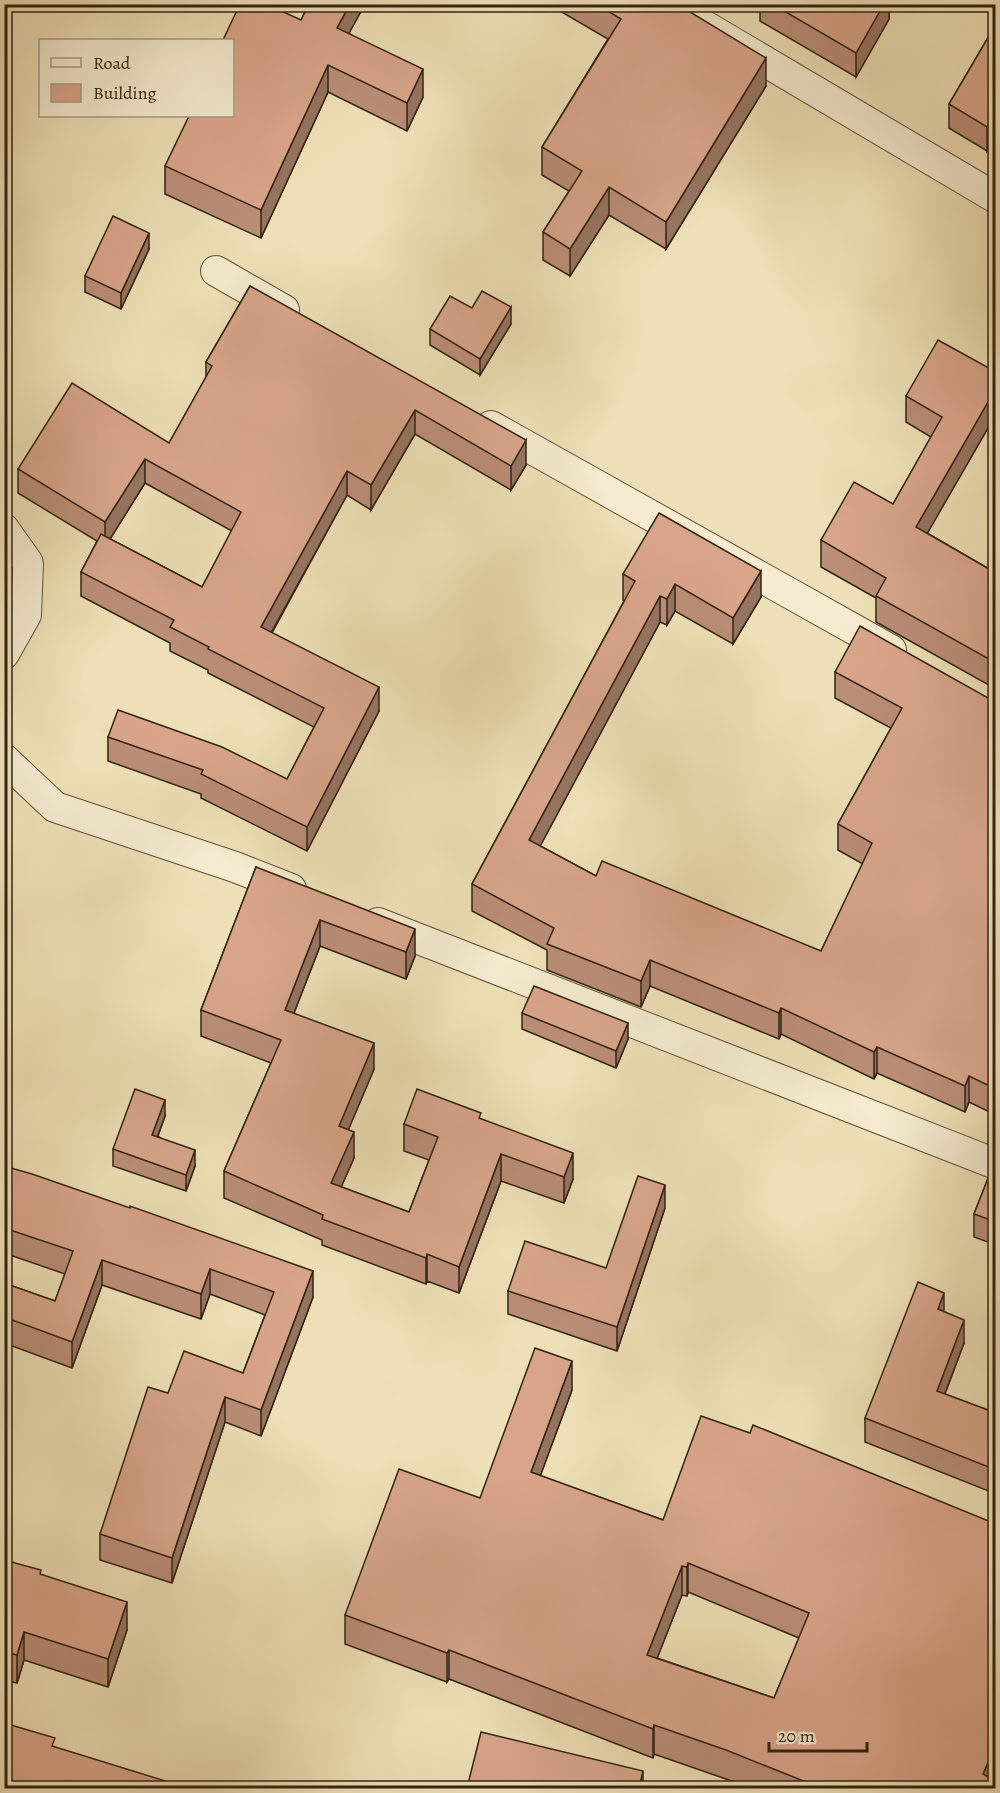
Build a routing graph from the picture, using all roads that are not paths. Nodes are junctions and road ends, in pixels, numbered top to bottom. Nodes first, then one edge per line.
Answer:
1 (668, 4) edge
2 (996, 198) edge
3 (216, 271) dead end
4 (310, 324) edge
5 (466, 411) edge
6 (4, 529) edge
7 (4, 654) edge
8 (912, 662) edge
9 (4, 759) edge
10 (313, 897) edge
11 (358, 915) edge
12 (996, 1164) edge

1 - 2 street
3 - 4 street
5 - 8 street
6 - 7 street
9 - 10 street
11 - 12 street

